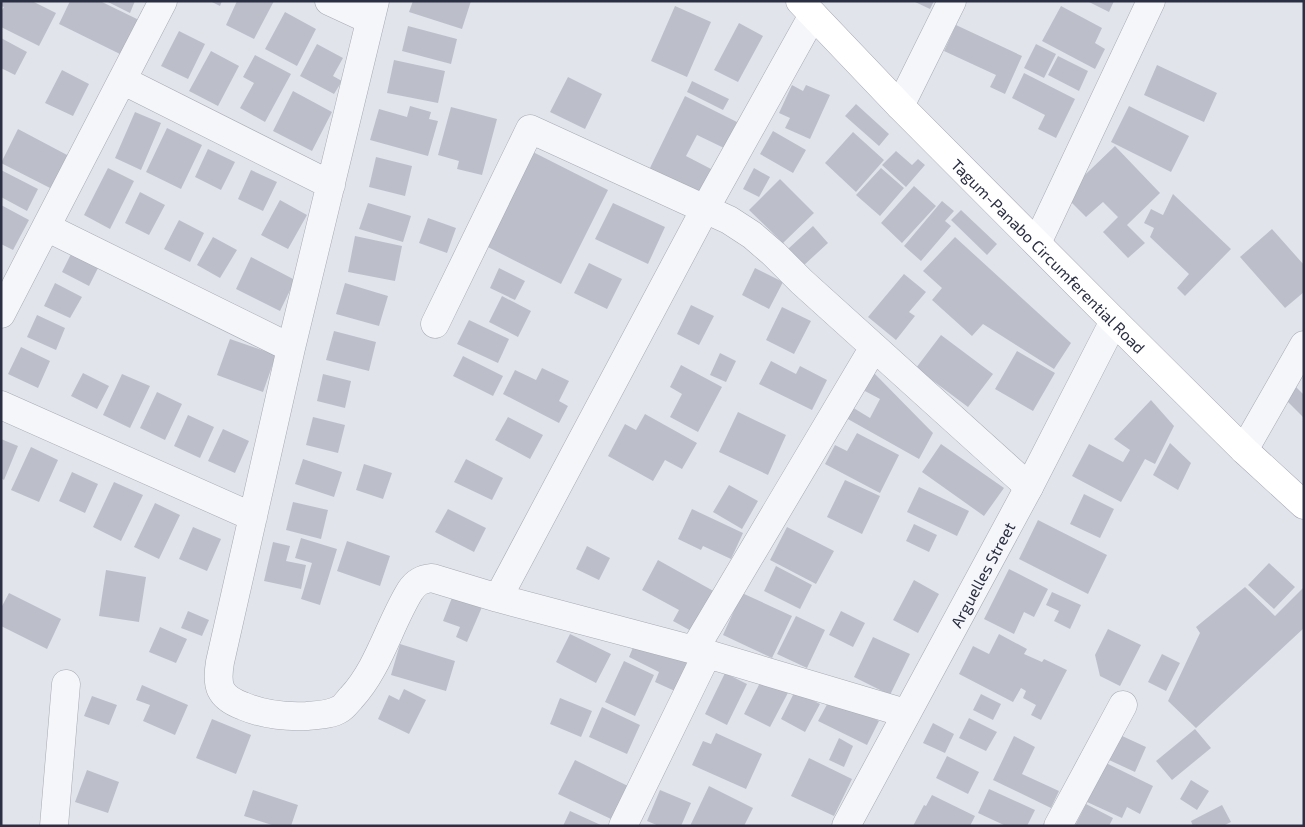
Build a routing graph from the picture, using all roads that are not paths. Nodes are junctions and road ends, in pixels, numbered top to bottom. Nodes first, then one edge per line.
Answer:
1 (163, 1) edge
2 (329, 1) edge
3 (952, 1) edge
4 (1152, 1) edge
5 (807, 8) edge
6 (373, 11) edge
7 (122, 80) junction
8 (900, 106) junction
9 (331, 185) junction
10 (705, 209) junction
11 (46, 227) junction
12 (1037, 243) junction
13 (1, 314) edge
14 (1114, 321) junction
15 (434, 324) dead end
16 (1304, 345) edge
17 (874, 347) junction
18 (291, 348) junction
19 (1, 405) edge
20 (1244, 450) junction
21 (1028, 487) junction
22 (1304, 505) edge
23 (253, 517) junction
24 (498, 598) junction
25 (701, 652) junction
26 (66, 684) dead end
27 (1123, 705) dead end
28 (905, 713) junction
29 (54, 826) edge
30 (623, 826) edge
31 (846, 826) edge
32 (1058, 826) edge

1 - 7 street
2 - 6 street
3 - 8 street
4 - 12 street
5 - 8 main road, Tagum-Panabo Circumferential Road
5 - 10 street
6 - 9 street
7 - 9 street
7 - 11 street
8 - 12 main road, Tagum-Panabo Circumferential Road
9 - 18 street
10 - 15 street
10 - 17 street
10 - 24 street
11 - 13 street
11 - 18 street
12 - 14 main road, Tagum-Panabo Circumferential Road
14 - 20 main road, Tagum-Panabo Circumferential Road
14 - 21 street, Arguelles Street
16 - 20 street
17 - 21 street
17 - 25 street
18 - 23 street
19 - 23 street
20 - 22 main road, Tagum-Panabo Circumferential Road
21 - 28 street, Arguelles Street
23 - 24 street
24 - 25 street
25 - 28 street
25 - 30 street
26 - 29 street
27 - 32 street
28 - 31 street, Arguelles Street

